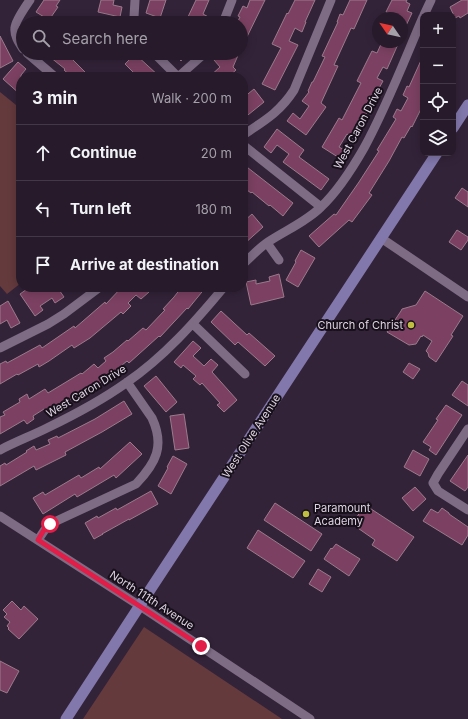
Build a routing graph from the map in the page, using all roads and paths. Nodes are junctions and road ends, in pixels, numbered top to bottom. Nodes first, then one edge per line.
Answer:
1 (30, 0) edge
2 (135, 0) edge
3 (232, 0) edge
4 (331, 0) edge
5 (430, 0) edge
6 (425, 12) edge
7 (20, 16) edge
8 (135, 16) edge
9 (226, 16) edge
10 (420, 23) edge
11 (35, 60) edge
12 (161, 60) edge
13 (197, 60) edge
14 (49, 72) edge
15 (173, 72) edge
16 (184, 72) edge
17 (468, 105) edge
18 (456, 123) edge
19 (248, 132) edge
20 (248, 149) edge
21 (435, 156) edge
22 (321, 207) junction
23 (381, 238) junction
24 (267, 243) junction
25 (248, 259) edge
26 (279, 260) dead end
27 (93, 292) edge
28 (220, 292) edge
29 (468, 297) edge
30 (193, 324) junction
31 (0, 348) edge
32 (245, 374) dead end
33 (127, 382) junction
34 (468, 430) edge
35 (0, 450) edge
36 (468, 510) edge
37 (0, 516) edge
38 (38, 540) junction
39 (140, 606) junction
40 (66, 719) edge
41 (310, 719) edge

1 - 7 street
2 - 8 street
3 - 9 street
4 - 19 street
5 - 6 street, West Caron Drive
10 - 22 street, West Caron Drive
11 - 14 street
12 - 15 street
13 - 16 street
17 - 18 main road
20 - 22 street
21 - 23 main road, West Olive Avenue
22 - 24 street, West Caron Drive
23 - 29 street
23 - 39 main road, West Olive Avenue
24 - 25 street, West Caron Drive
24 - 26 street
27 - 31 street
28 - 30 street, West Caron Drive
30 - 32 street
30 - 33 street, West Caron Drive
33 - 35 street, West Caron Drive
33 - 38 street
34 - 36 street
37 - 38 street, North 111th Avenue
38 - 39 street, North 111th Avenue
39 - 40 main road, West Olive Avenue
39 - 41 street, North 111th Avenue

